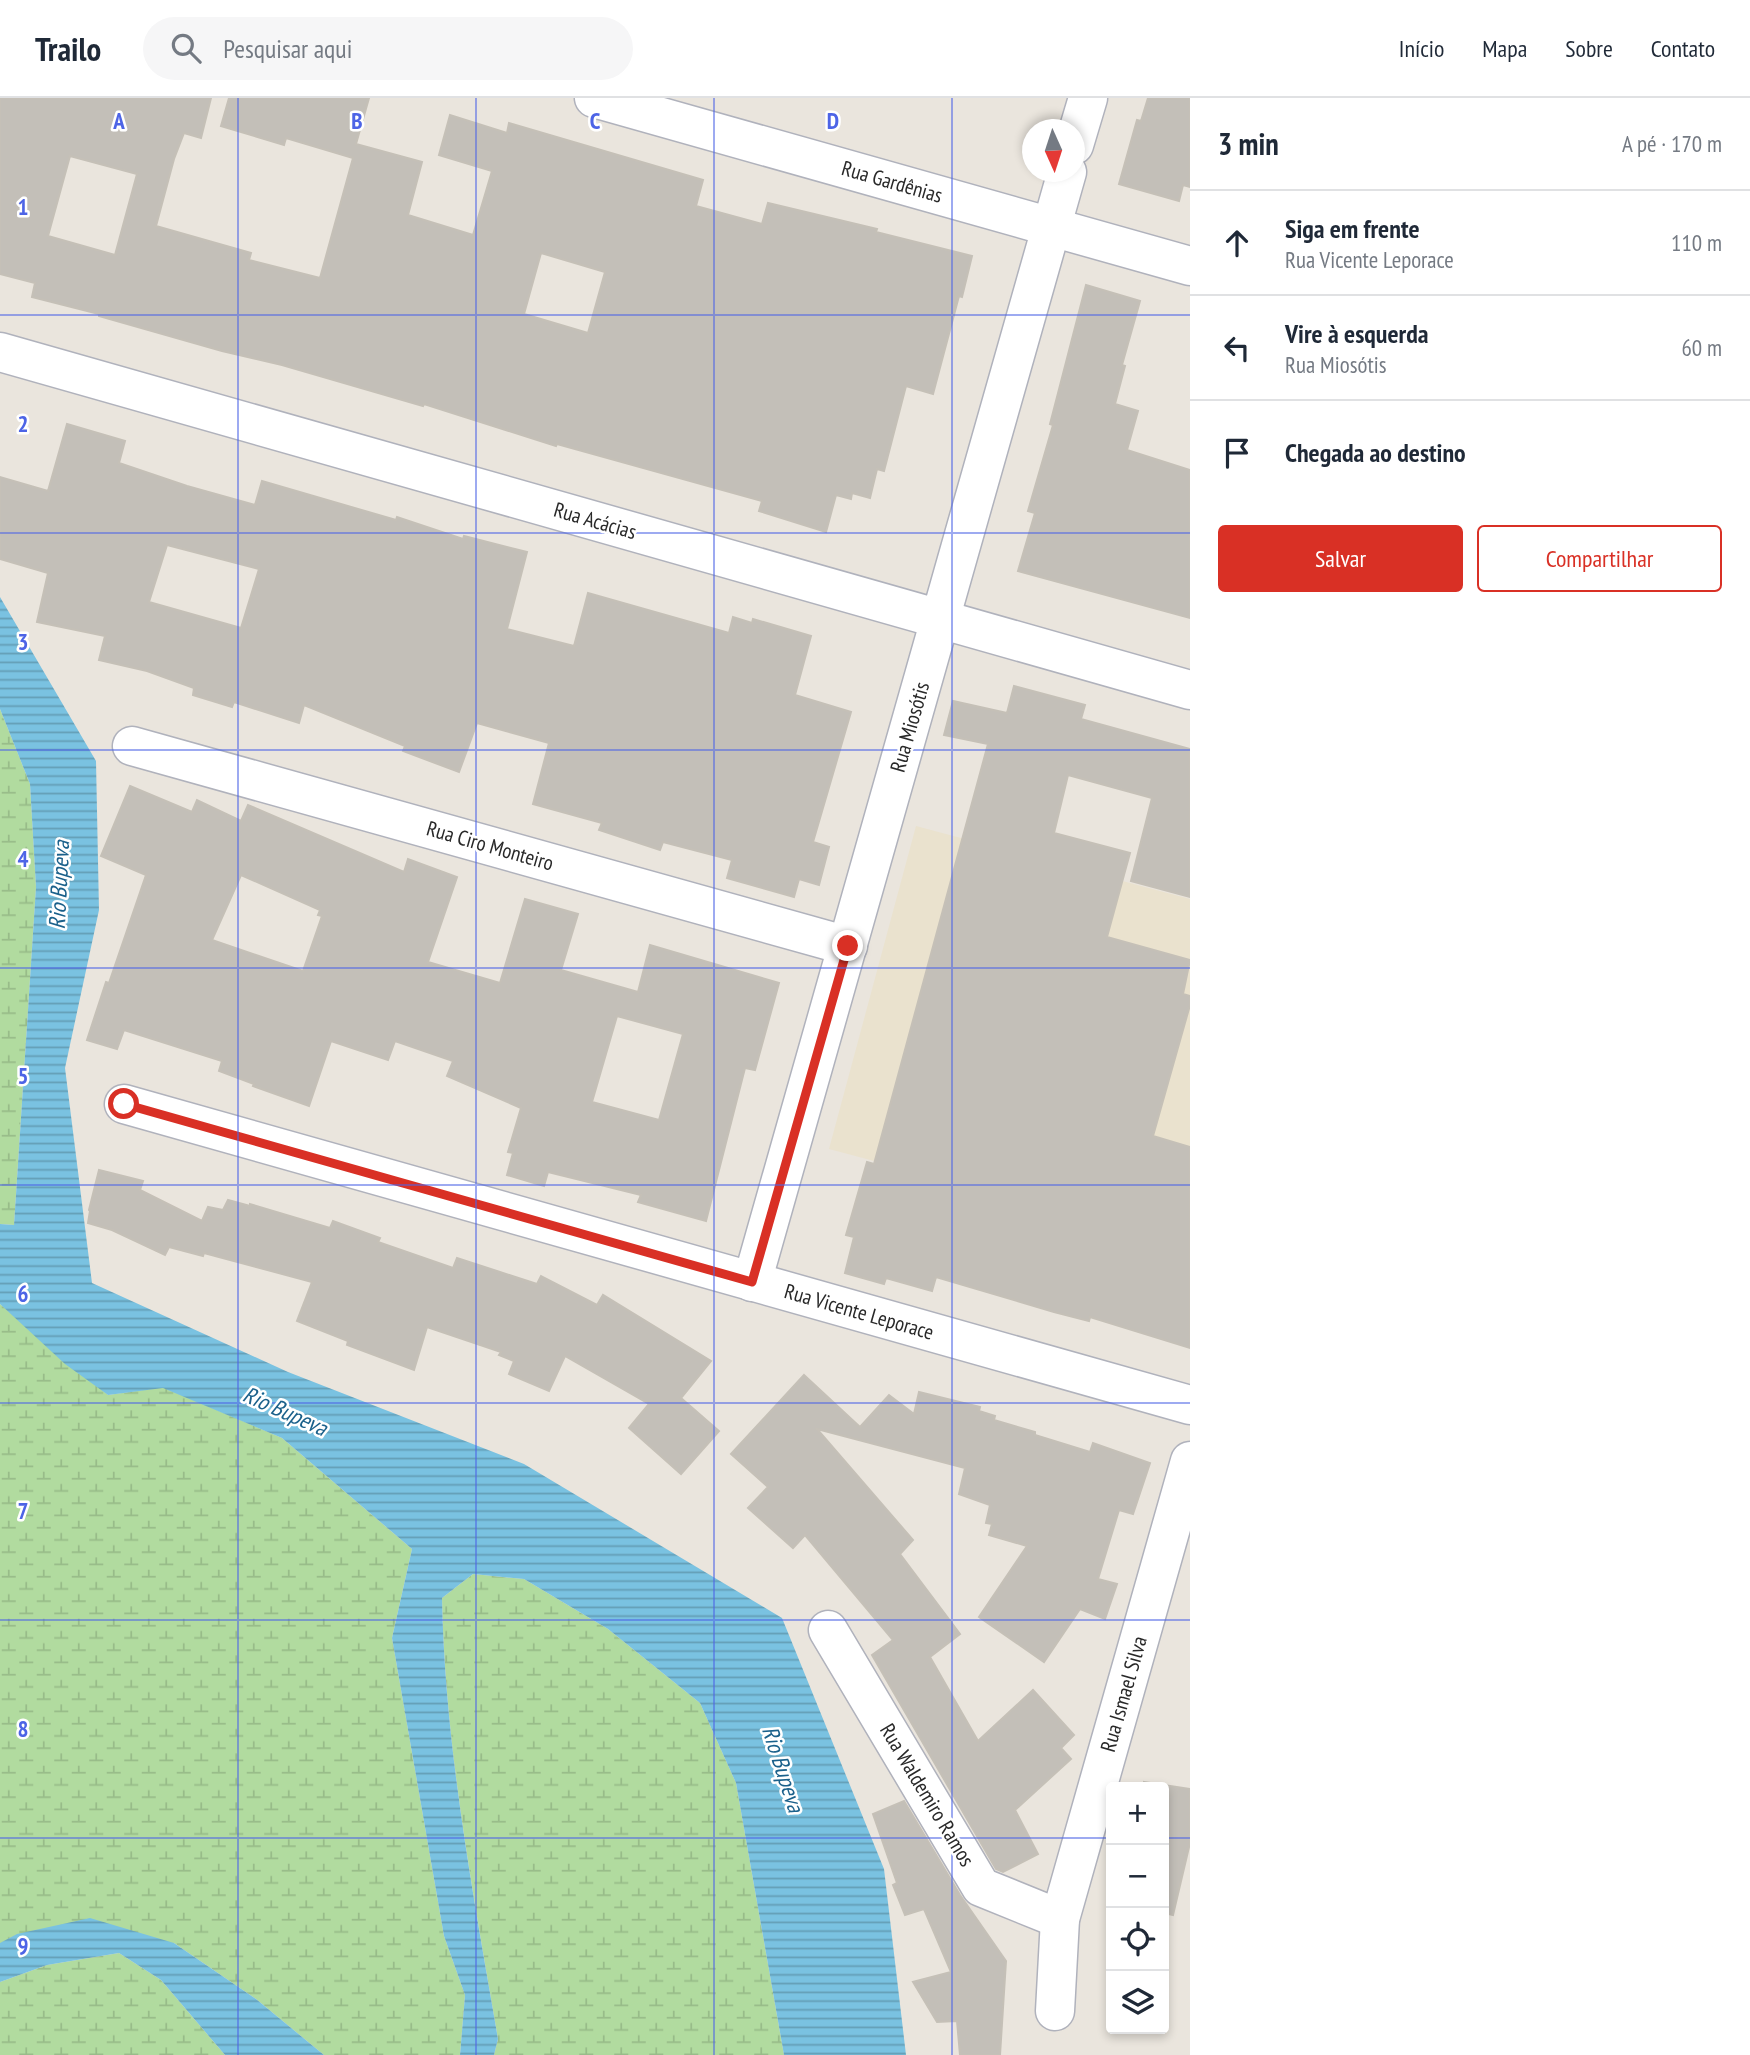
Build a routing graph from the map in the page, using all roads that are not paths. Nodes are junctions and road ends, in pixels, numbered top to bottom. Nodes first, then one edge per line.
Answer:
1 (594, 98) edge
2 (1088, 98) edge
3 (1082, 119) edge
4 (1064, 182) edge
5 (1051, 227) junction
6 (1190, 266) edge
7 (0, 352) edge
8 (940, 619) junction
9 (1190, 690) edge
10 (132, 746) dead end
11 (848, 946) junction
12 (124, 1104) dead end
13 (752, 1282) junction
14 (1190, 1405) edge
15 (1190, 1461) edge
16 (828, 1630) dead end
17 (1060, 1919) junction
18 (1055, 2011) dead end

1 - 5 street, Rua Gardênias
2 - 3 street
4 - 5 street, Rua Miosótis
5 - 6 street, Rua Gardênias
5 - 8 street, Rua Miosótis
7 - 8 street, Rua Acácias
8 - 9 street, Rua Acácias
8 - 11 street, Rua Miosótis
10 - 11 street, Rua Ciro Monteiro
11 - 13 street, Rua Miosótis
12 - 13 street, Rua Vicente Leporace
13 - 14 street, Rua Vicente Leporace
15 - 17 street, Rua Ismael Silva
16 - 17 street, Rua Waldemiro Ramos
17 - 18 street, Rua Ismael Silva

